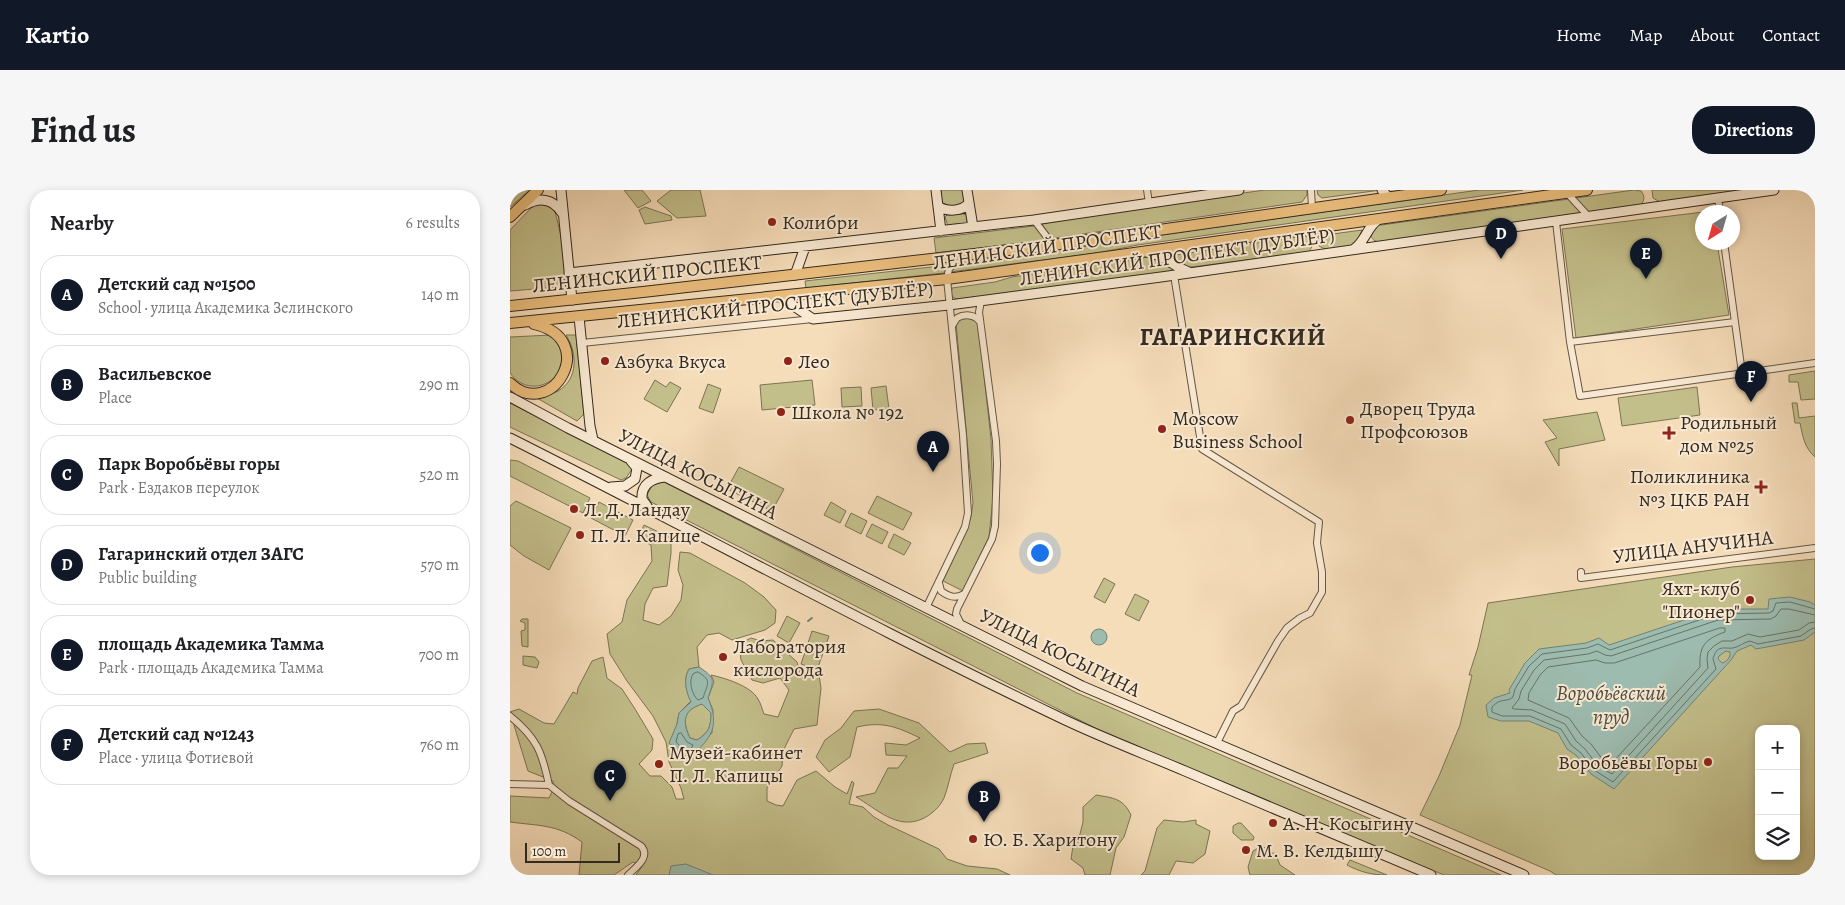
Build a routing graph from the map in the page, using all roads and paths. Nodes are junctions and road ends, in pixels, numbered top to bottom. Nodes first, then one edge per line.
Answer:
1 (538, 190) edge
2 (561, 190) edge
3 (936, 190) edge
4 (967, 190) edge
5 (1147, 190) edge
6 (1239, 190) edge
7 (1311, 190) edge
8 (1441, 190) edge
9 (1587, 190) edge
10 (1774, 190) edge
11 (1567, 193) junction
12 (1385, 194) edge
13 (1718, 198) junction
14 (969, 203) junction
15 (1149, 203) junction
16 (1719, 205) edge
17 (938, 206) junction
18 (1312, 208) junction
19 (513, 214) edge
20 (564, 218) junction
21 (1590, 218) junction
22 (1379, 219) junction
23 (1034, 220) junction
24 (1556, 222) junction
25 (973, 227) junction
26 (941, 231) junction
27 (1053, 245) junction
28 (805, 247) junction
29 (1352, 250) junction
30 (1725, 250) edge
31 (1147, 252) junction
32 (963, 256) junction
33 (569, 273) junction
34 (1193, 273) junction
35 (795, 275) junction
36 (1174, 275) junction
37 (947, 279) junction
38 (779, 296) junction
39 (572, 300) junction
40 (981, 301) junction
41 (515, 305) edge
42 (949, 305) junction
43 (579, 317) junction
44 (813, 319) junction
45 (523, 322) junction
46 (1735, 322) junction
47 (510, 323) edge
48 (980, 323) junction
49 (952, 327) junction
50 (1570, 342) junction
51 (582, 343) junction
52 (1815, 363) edge
53 (1742, 373) junction
54 (510, 383) edge
55 (510, 391) edge
56 (510, 397) edge
57 (542, 414) junction
58 (510, 438) edge
59 (593, 440) junction
60 (629, 458) junction
61 (666, 477) junction
62 (608, 487) junction
63 (649, 508) junction
64 (1815, 548) edge
65 (1581, 572) dead end
66 (939, 581) junction
67 (964, 594) junction
68 (926, 608) junction
69 (961, 625) junction
70 (510, 716) edge
71 (1217, 743) junction
72 (510, 784) edge
73 (549, 785) junction
74 (628, 875) edge
75 (1431, 875) edge
76 (1524, 875) edge

1 - 19 main road
2 - 20 main road
3 - 17 main road
4 - 14 main road
5 - 15 street
6 - 15 main road
7 - 18 street
8 - 12 main road, ЛЕНИНСКИЙ ПРОСПЕКТ
9 - 11 main road, ЛЕНИНСКИЙ ПРОСПЕКТ
10 - 13 main road, ЛЕНИНСКИЙ ПРОСПЕКТ (ДУБЛЁР)
11 - 21 street
11 - 22 main road, ЛЕНИНСКИЙ ПРОСПЕКТ
12 - 18 main road, ЛЕНИНСКИЙ ПРОСПЕКТ
13 - 16 street
13 - 21 main road, ЛЕНИНСКИЙ ПРОСПЕКТ (ДУБЛЁР)
14 - 17 main road
14 - 25 main road
15 - 23 main road
17 - 26 main road
18 - 27 main road, ЛЕНИНСКИЙ ПРОСПЕКТ
19 - 20 main road
20 - 33 main road
21 - 24 main road, ЛЕНИНСКИЙ ПРОСПЕКТ (ДУБЛЁР)
22 - 29 main road
22 - 31 main road, ЛЕНИНСКИЙ ПРОСПЕКТ
23 - 25 main road
23 - 27 street
24 - 29 main road, ЛЕНИНСКИЙ ПРОСПЕКТ (ДУБЛЁР)
24 - 50 street
25 - 26 main road
26 - 28 main road
27 - 32 main road, ЛЕНИНСКИЙ ПРОСПЕКТ
28 - 33 main road
28 - 35 main road
29 - 34 main road, ЛЕНИНСКИЙ ПРОСПЕКТ (ДУБЛЁР)
30 - 46 street
31 - 34 main road
31 - 37 main road, ЛЕНИНСКИЙ ПРОСПЕКТ
32 - 35 main road, ЛЕНИНСКИЙ ПРОСПЕКТ
32 - 37 street
33 - 39 main road
34 - 36 main road, ЛЕНИНСКИЙ ПРОСПЕКТ (ДУБЛЁР)
35 - 39 main road, ЛЕНИНСКИЙ ПРОСПЕКТ
36 - 40 main road, ЛЕНИНСКИЙ ПРОСПЕКТ (ДУБЛЁР)
36 - 71 street
37 - 38 main road, ЛЕНИНСКИЙ ПРОСПЕКТ
37 - 42 street
38 - 43 main road, ЛЕНИНСКИЙ ПРОСПЕКТ
38 - 44 main road
39 - 41 main road, ЛЕНИНСКИЙ ПРОСПЕКТ
40 - 42 main road, ЛЕНИНСКИЙ ПРОСПЕКТ (ДУБЛЁР)
40 - 48 street
42 - 44 main road, ЛЕНИНСКИЙ ПРОСПЕКТ (ДУБЛЁР)
42 - 49 street
43 - 45 main road, ЛЕНИНСКИЙ ПРОСПЕКТ
43 - 51 main road
44 - 51 street, ЛЕНИНСКИЙ ПРОСПЕКТ (ДУБЛЁР)
45 - 47 main road, ЛЕНИНСКИЙ ПРОСПЕКТ
45 - 54 main road
46 - 50 street
46 - 53 street
48 - 49 street
48 - 67 street
49 - 66 street
50 - 53 street
51 - 59 main road
52 - 53 street
55 - 57 main road
56 - 57 main road
57 - 59 main road, УЛИЦА КОСЫГИНА
58 - 62 main road
59 - 60 main road, УЛИЦА КОСЫГИНА
60 - 61 main road, УЛИЦА КОСЫГИНА
60 - 62 main road
61 - 63 main road
61 - 68 main road, УЛИЦА КОСЫГИНА
62 - 63 main road
63 - 75 main road
64 - 65 street, УЛИЦА АНУЧИНА
66 - 67 street
66 - 68 street
67 - 69 street
68 - 69 main road, УЛИЦА КОСЫГИНА
69 - 71 main road, УЛИЦА КОСЫГИНА
70 - 73 street
71 - 76 main road, УЛИЦА КОСЫГИНА
72 - 73 street
73 - 74 street

